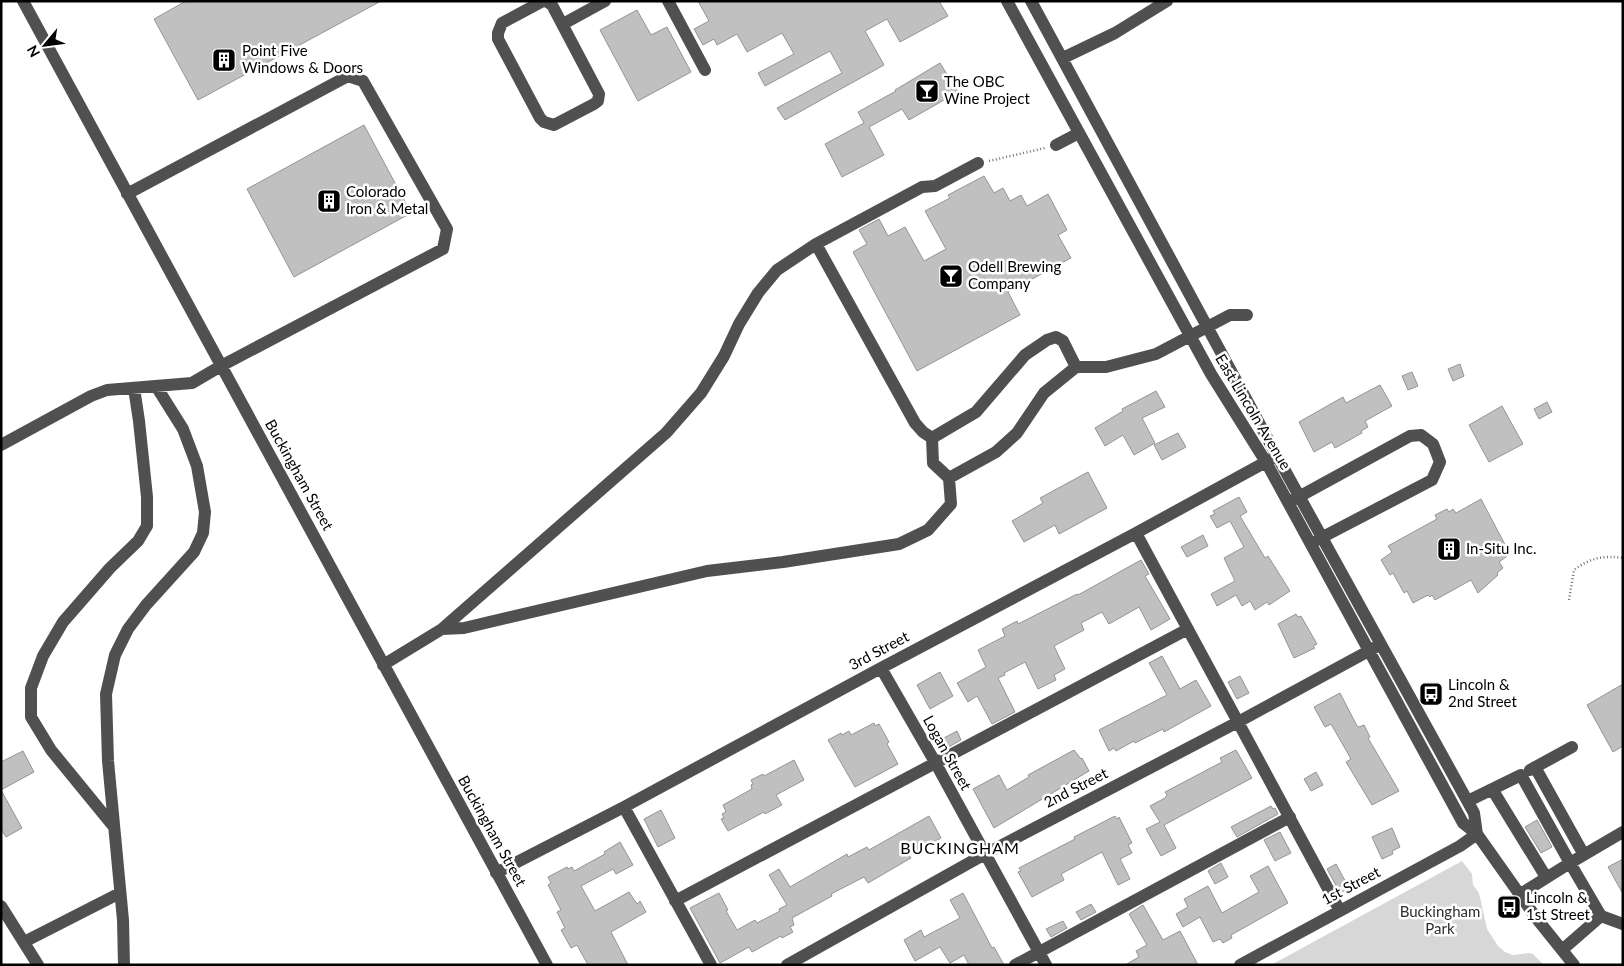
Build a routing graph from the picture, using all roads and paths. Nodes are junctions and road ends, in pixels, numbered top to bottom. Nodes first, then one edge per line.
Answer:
1 (23, 1) edge
2 (545, 1) edge
3 (605, 1) edge
4 (668, 1) edge
5 (1007, 1) edge
6 (1031, 1) edge
7 (1167, 1) edge
8 (563, 24) junction
9 (1063, 58) junction
10 (705, 70) dead end
11 (1079, 132) junction
12 (1056, 145) joint
13 (978, 163) joint
14 (127, 194) junction
15 (816, 244) junction
16 (1247, 315) dead end
17 (1208, 327) junction
18 (1190, 337) junction
19 (221, 366) junction
20 (1076, 367) junction
21 (156, 386) junction
22 (134, 388) junction
23 (932, 438) junction
24 (1, 445) edge
25 (1271, 459) junction
26 (949, 478) junction
27 (1300, 496) junction
28 (1287, 502) junction
29 (1136, 533) junction
30 (1323, 537) junction
31 (1311, 544) junction
32 (1623, 558) edge
33 (1569, 600) dead end
34 (1188, 628) junction
35 (442, 629) junction
36 (1382, 643) junction
37 (1369, 650) junction
38 (383, 665) junction
39 (881, 668) junction
40 (1238, 722) junction
41 (1572, 747) dead end
42 (934, 762) junction
43 (1535, 767) junction
44 (1521, 775) junction
45 (1492, 789) junction
46 (1468, 802) junction
47 (624, 807) junction
48 (1290, 817) junction
49 (114, 827) junction
50 (1623, 832) edge
51 (1477, 834) junction
52 (985, 854) junction
53 (1584, 855) junction
54 (1570, 863) junction
55 (496, 872) junction
56 (1546, 877) junction
57 (120, 894) junction
58 (1519, 894) junction
59 (675, 901) junction
60 (1, 906) edge
61 (1340, 911) junction
62 (1601, 916) junction
63 (1623, 924) edge
64 (24, 942) junction
65 (1562, 950) junction
66 (1039, 952) junction
67 (38, 965) edge
68 (124, 965) edge
69 (547, 965) edge
70 (711, 965) edge
71 (787, 965) edge
72 (1015, 965) edge
73 (1046, 965) edge
74 (1240, 965) edge
75 (1574, 965) edge

1 - 14 street, Buckingham Street
2 - 8 street
2 - 8 street
3 - 8 street
4 - 10 street
5 - 11 street, East Lincoln Avenue
6 - 9 street, East Lincoln Avenue
7 - 9 street
9 - 17 street, East Lincoln Avenue
11 - 12 street
11 - 18 street, East Lincoln Avenue
12 - 13 path
13 - 15 street
14 - 19 street, Buckingham Street
14 - 19 street
15 - 23 street
15 - 35 street
16 - 17 street
17 - 18 street
17 - 25 street, East Lincoln Avenue
18 - 20 street
18 - 25 street, East Lincoln Avenue
19 - 21 street
19 - 38 street, Buckingham Street
20 - 23 street
20 - 26 street
21 - 22 street
21 - 49 street
22 - 24 street
22 - 49 street
23 - 26 street
25 - 27 street, East Lincoln Avenue
25 - 28 street, East Lincoln Avenue
25 - 29 street, 3rd Street
26 - 35 street
27 - 28 street
27 - 30 street, East Lincoln Avenue
27 - 30 street
28 - 31 street, East Lincoln Avenue
29 - 34 street
29 - 39 street, 3rd Street
30 - 31 street
30 - 36 street, East Lincoln Avenue
31 - 37 street, East Lincoln Avenue
32 - 33 path
34 - 40 street
34 - 42 street
35 - 38 street
36 - 37 street, 2nd Street
36 - 46 street, East Lincoln Avenue
37 - 40 street, 2nd Street
37 - 51 street, East Lincoln Avenue
38 - 55 street, Buckingham Street
39 - 42 street, Logan Street
39 - 47 street, 3rd Street
40 - 48 street
40 - 52 street, 2nd Street
41 - 43 street
42 - 52 street, Logan Street
42 - 59 street
43 - 44 street
43 - 53 street
44 - 45 street
44 - 54 street
45 - 46 street
45 - 56 street
46 - 51 street, East Lincoln Avenue
47 - 55 street, 3rd Street
47 - 59 street
48 - 61 street
48 - 66 street
49 - 57 street
50 - 53 street
51 - 58 street, East Lincoln Avenue
51 - 61 street, 1st Street
52 - 66 street, Logan Street
52 - 71 street, 2nd Street
53 - 54 street
54 - 56 street
54 - 62 street
55 - 69 street, Buckingham Street
56 - 58 street
57 - 64 street
57 - 68 street
58 - 65 street, East Lincoln Avenue
59 - 70 street
60 - 64 street
61 - 74 street, 1st Street
62 - 63 street
62 - 65 street
64 - 67 street
65 - 75 street, East Lincoln Avenue
66 - 72 street
66 - 73 street, Logan Street

